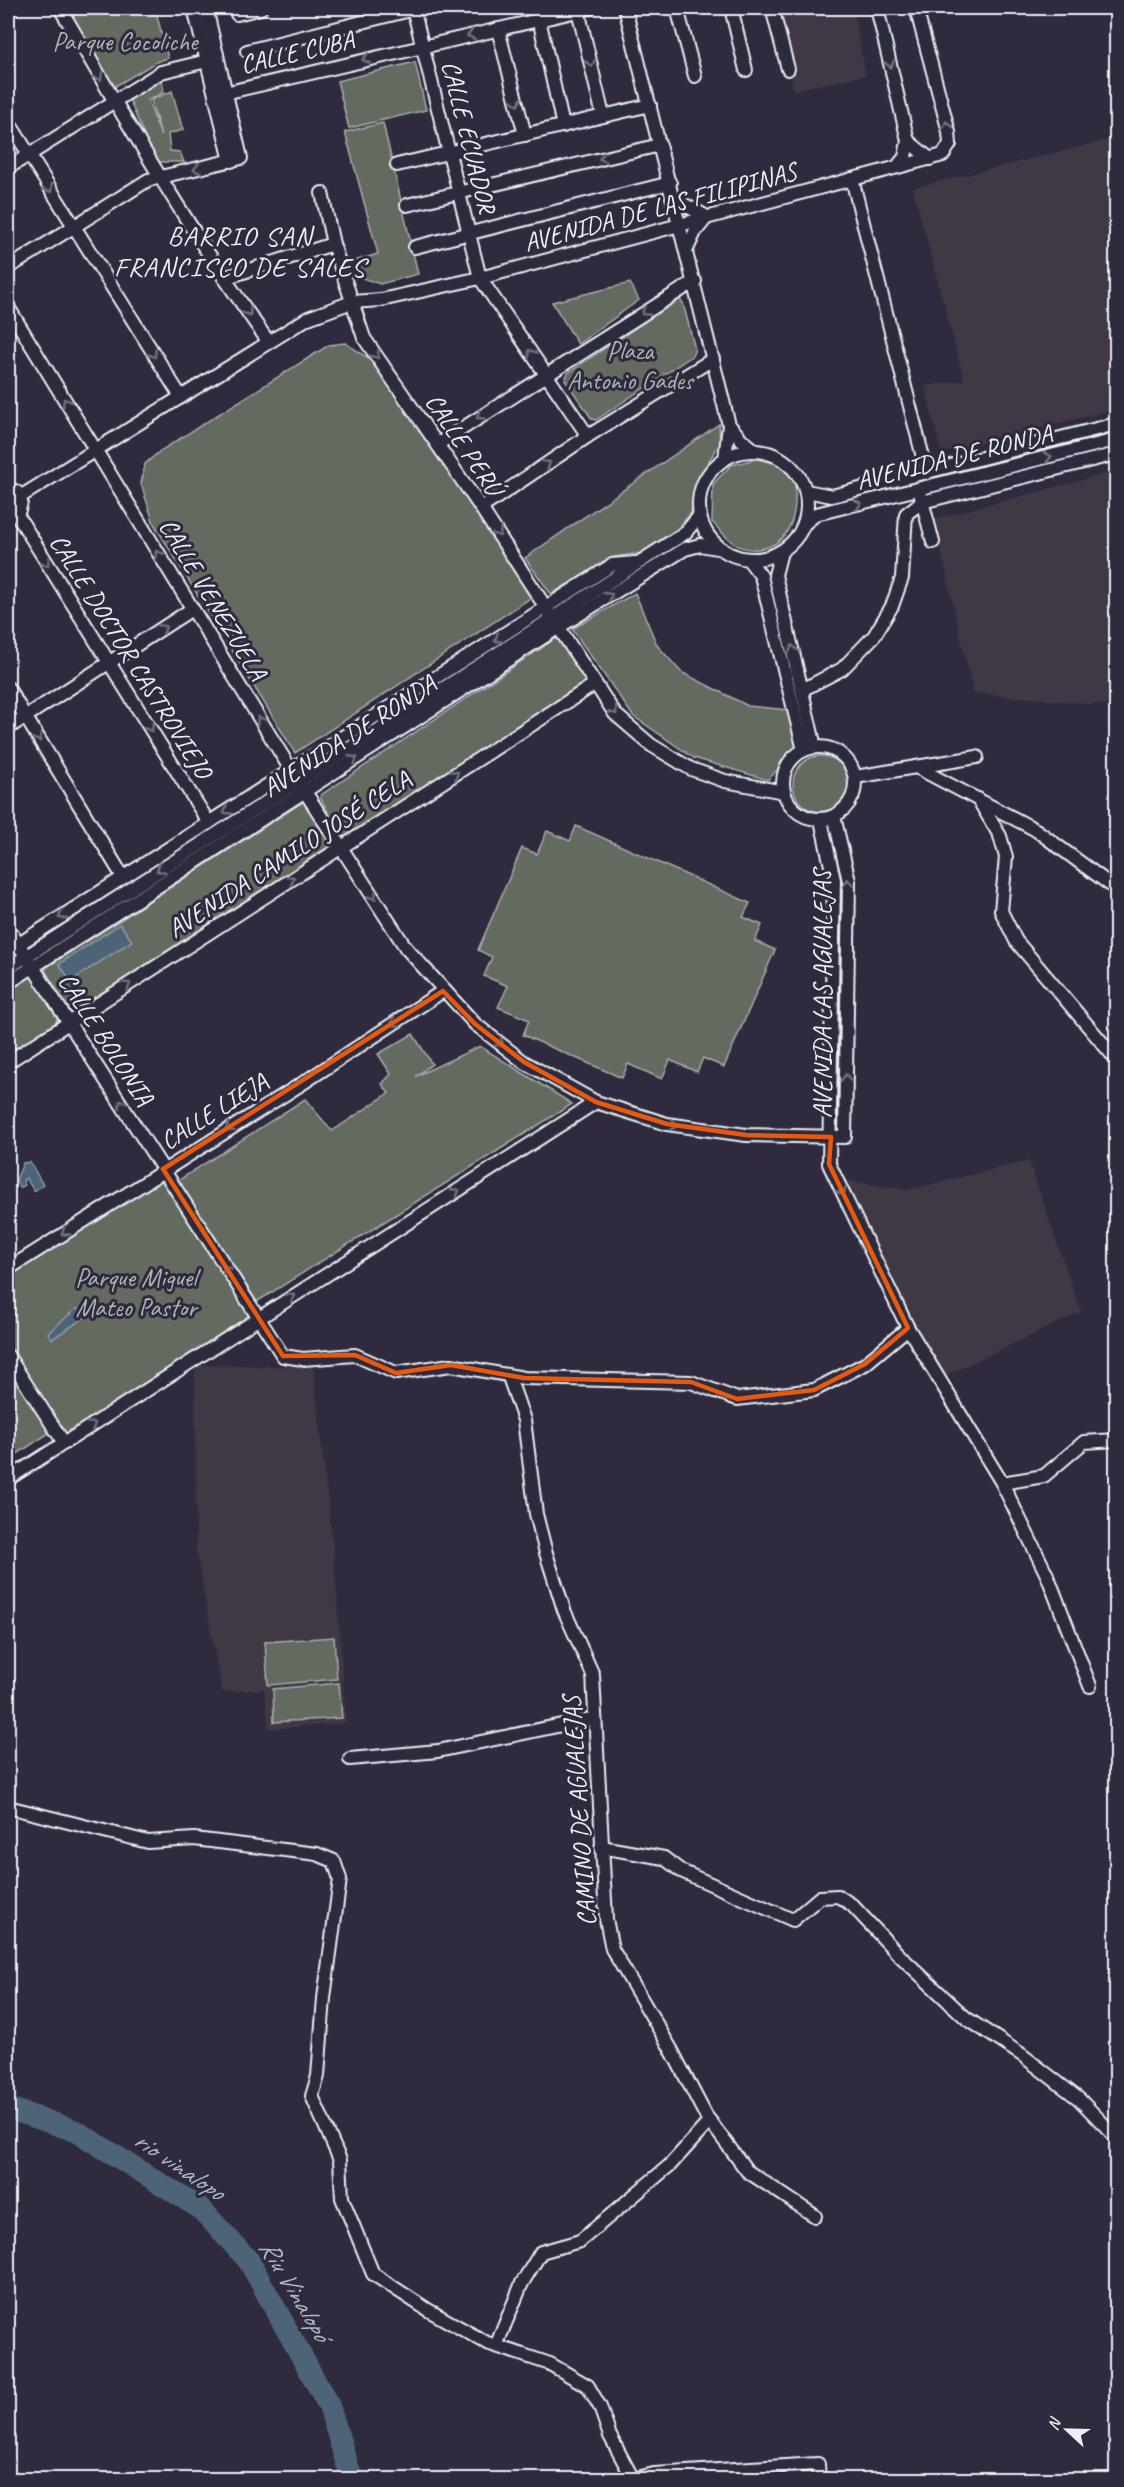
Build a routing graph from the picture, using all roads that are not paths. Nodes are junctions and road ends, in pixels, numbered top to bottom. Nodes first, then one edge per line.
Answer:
1 (60, 8) edge
2 (194, 8) edge
3 (206, 8) edge
4 (261, 8) edge
5 (415, 8) edge
6 (625, 8) edge
7 (677, 8) edge
8 (731, 8) edge
9 (772, 8) edge
10 (877, 8) edge
11 (916, 8) edge
12 (584, 9) edge
13 (237, 14) dead end
14 (539, 19) junction
15 (498, 29) junction
16 (423, 46) junction
17 (247, 51) dead end
18 (212, 57) junction
19 (788, 69) dead end
20 (746, 70) dead end
21 (695, 76) dead end
22 (220, 93) junction
23 (113, 101) junction
24 (650, 105) junction
25 (603, 116) junction
26 (8, 121) edge
27 (563, 126) junction
28 (525, 135) junction
29 (908, 141) junction
30 (660, 145) junction
31 (449, 153) junction
32 (29, 155) junction
33 (930, 159) junction
34 (397, 165) dead end
35 (897, 167) junction
36 (8, 168) edge
37 (163, 177) junction
38 (852, 179) junction
39 (670, 183) junction
40 (459, 192) junction
41 (322, 193) dead end
42 (674, 199) junction
43 (407, 205) dead end
44 (707, 217) junction
45 (681, 224) junction
46 (73, 227) junction
47 (470, 235) junction
48 (333, 244) junction
49 (415, 248) dead end
50 (687, 249) junction
51 (8, 268) edge
52 (224, 278) junction
53 (480, 278) junction
54 (694, 281) junction
55 (352, 302) junction
56 (8, 307) edge
57 (268, 341) junction
58 (713, 359) junction
59 (545, 375) junction
60 (181, 398) junction
61 (1116, 424) edge
62 (729, 425) junction
63 (588, 436) junction
64 (1116, 440) edge
65 (438, 444) junction
66 (756, 451) junction
67 (97, 452) junction
68 (1116, 454) edge
69 (725, 459) junction
70 (927, 473) junction
71 (8, 487) edge
72 (919, 489) junction
73 (806, 491) junction
74 (20, 497) junction
75 (922, 502) junction
76 (481, 508) junction
77 (12, 514) edge
78 (700, 515) junction
79 (804, 524) junction
80 (933, 542) dead end
81 (722, 549) junction
82 (781, 552) junction
83 (748, 559) junction
84 (192, 609) junction
85 (553, 617) junction
86 (109, 663) junction
87 (595, 684) junction
88 (8, 688) edge
89 (802, 690) junction
90 (25, 716) junction
91 (8, 728) edge
92 (809, 749) junction
93 (977, 757) dead end
94 (916, 767) junction
95 (294, 775) junction
96 (855, 777) junction
97 (305, 791) junction
98 (784, 792) junction
99 (978, 799) junction
100 (834, 816) junction
101 (821, 820) junction
102 (209, 823) junction
103 (341, 847) junction
104 (123, 878) junction
105 (1116, 889) edge
106 (8, 928) edge
107 (13, 948) edge
108 (29, 962) junction
109 (8, 968) edge
110 (8, 983) edge
111 (443, 991) junction
112 (69, 1022) junction
113 (1116, 1059) edge
114 (8, 1062) edge
115 (596, 1102) junction
116 (831, 1137) junction
117 (845, 1137) joint
118 (163, 1169) junction
119 (8, 1269) edge
120 (258, 1318) junction
121 (908, 1328) junction
122 (8, 1356) edge
123 (509, 1377) junction
124 (1116, 1440) edge
125 (64, 1443) junction
126 (8, 1479) edge
127 (1002, 1483) junction
128 (1090, 1686) dead end
129 (595, 1718) junction
130 (350, 1759) dead end
131 (8, 1807) edge
132 (601, 1847) junction
133 (710, 2121) junction
134 (1116, 2137) edge
135 (815, 2216) dead end
136 (496, 2346) junction
137 (819, 2480) edge

1 -> 23 street
2 - 18 street
3 - 18 street
4 - 13 street
5 - 16 street, CALLE ECUADOR
5 - 17 street
6 - 24 street
7 - 21 street
8 - 20 street
9 - 19 street
10 -> 29 street
33 -> 11 street
12 - 14 street, CALLE CUBA
12 -> 25 street
14 - 15 street, CALLE CUBA
14 - 27 street
15 -> 16 street, CALLE CUBA
15 -> 28 street
16 -> 22 street, CALLE CUBA
16 - 31 street, CALLE ECUADOR
18 - 22 street
18 - 23 street
22 -> 37 street
23 - 32 street
23 - 37 street
24 - 25 street
24 - 30 street
25 - 27 street
26 - 32 street
27 - 28 street
28 - 31 street
29 - 33 street
29 - 35 street
30 - 39 street
30 -> 40 street
31 - 34 street
31 - 40 street, CALLE ECUADOR
32 - 36 street
32 -> 46 street
33 - 35 street, AVENIDA DE LAS FILIPINAS
35 - 38 street, AVENIDA DE LAS FILIPINAS
37 - 46 street
37 - 52 street
38 - 44 street, AVENIDA DE LAS FILIPINAS
38 - 70 street
39 - 42 street
39 - 47 street
40 - 43 street
40 - 47 street, CALLE ECUADOR
41 - 48 street, CALLE PERÚ
42 - 44 street
42 - 45 street
44 - 45 street, AVENIDA DE LAS FILIPINAS
44 - 50 street
45 - 50 street
45 - 53 street, AVENIDA DE LAS FILIPINAS
46 - 51 street
46 -> 60 street
47 - 49 street
47 - 53 street, CALLE ECUADOR
48 - 52 street
48 - 55 street, CALLE PERÚ
50 - 54 street
52 -> 57 street
53 - 55 street, AVENIDA DE LAS FILIPINAS
59 -> 53 street
54 - 58 street
54 -> 59 street
55 - 57 street, AVENIDA DE LAS FILIPINAS
55 -> 65 street, CALLE PERÚ
67 -> 56 street, CALLE VENEZUELA
57 - 60 street, AVENIDA DE LAS FILIPINAS
58 - 62 street
58 - 63 street
59 - 63 street
59 -> 65 street
60 - 67 street, AVENIDA DE LAS FILIPINAS
61 - 70 street, AVENIDA DE RONDA
62 - 66 street
62 - 69 street
76 -> 63 street
72 -> 64 street, AVENIDA DE RONDA
65 - 76 street, CALLE PERÚ
66 - 69 street
66 - 73 street
67 - 74 street, AVENIDA DE LAS FILIPINAS
84 -> 67 street, CALLE VENEZUELA
68 - 75 street
69 - 78 street
70 - 73 street, AVENIDA DE RONDA
71 - 74 street
72 - 75 street
79 -> 72 street, AVENIDA DE RONDA
73 - 79 street
74 - 77 street
75 - 80 street
75 - 89 street
76 -> 85 street, CALLE PERÚ
77 -> 86 street, CALLE DOCTOR CASTROVIEJO
78 - 81 street
78 - 85 street, AVENIDA DE RONDA
79 - 82 street
81 - 83 street
85 -> 81 street, AVENIDA DE RONDA
82 - 83 street
89 -> 82 street
83 - 92 street
86 -> 84 street
95 -> 84 street, CALLE VENEZUELA
85 - 87 street, CALLE PERÚ
85 -> 95 street, AVENIDA DE RONDA
97 -> 85 street, AVENIDA DE RONDA
86 - 90 street
86 -> 102 street, CALLE DOCTOR CASTROVIEJO
87 -> 98 street, CALLE PERÚ
103 -> 87 street, AVENIDA CAMILO JOSÉ CELA
88 - 90 street
89 - 92 street
90 - 91 street
90 -> 104 street
92 - 96 street
92 - 98 street
93 - 94 street
94 - 96 street
94 - 99 street
95 - 97 street, CALLE VENEZUELA
95 -> 102 street, AVENIDA DE RONDA
95 -> 108 street, AVENIDA DE RONDA
96 - 100 street
97 - 103 street, CALLE VENEZUELA
97 - 108 street, AVENIDA DE RONDA
98 - 101 street
99 - 105 street
99 - 113 street
100 - 101 street
117 -> 100 street, AVENIDA LAS AGUALEJAS
101 - 116 street, AVENIDA LAS AGUALEJAS
102 - 104 street, AVENIDA DE RONDA
103 -> 111 street, CALLE VENEZUELA
112 -> 103 street, AVENIDA CAMILO JOSÉ CELA
104 -> 107 street, AVENIDA DE RONDA
106 - 107 street, CALLE BOLONIA
107 - 108 street, CALLE BOLONIA
108 - 109 street, AVENIDA DE RONDA
108 - 110 street, AVENIDA DE RONDA
108 - 112 street, CALLE BOLONIA
111 -> 115 street, CALLE VENEZUELA
111 -> 118 street, CALLE LIEJA
112 - 114 street, AVENIDA CAMILO JOSÉ CELA
118 -> 112 street, CALLE BOLONIA
115 -> 116 street, CALLE VENEZUELA
120 -> 115 street
116 - 117 street, CALLE VENEZUELA
116 -> 121 street, AVENIDA LAS AGUALEJAS
118 -> 119 street, CALLE LIEJA
120 -> 118 street, CALLE BOLONIA
120 - 123 street, CALLE BOLONIA
125 -> 120 street
121 - 123 street
121 - 127 street, AVENIDA LAS AGUALEJAS
122 - 125 street
123 - 129 street, CAMINO DE AGUALEJAS
124 - 127 street
125 - 126 street
127 - 128 street, AVENIDA LAS AGUALEJAS
129 - 130 street
129 - 132 street, CAMINO DE AGUALEJAS
131 - 136 street
132 - 133 street, CAMINO DE AGUALEJAS
132 - 134 street
133 - 135 street, CAMINO DE AGUALEJAS
133 - 136 street
136 - 137 street

